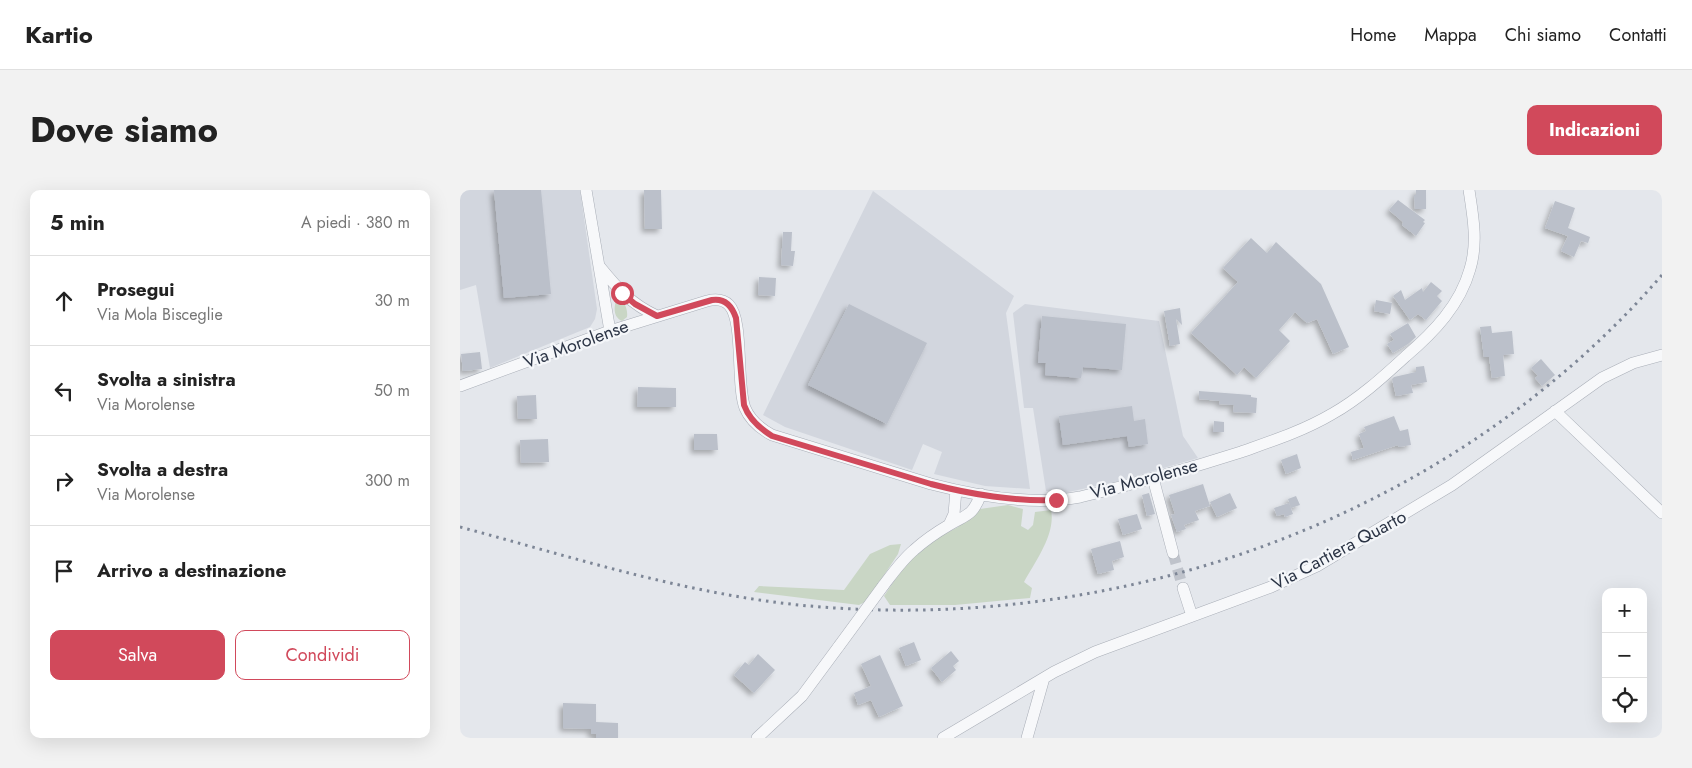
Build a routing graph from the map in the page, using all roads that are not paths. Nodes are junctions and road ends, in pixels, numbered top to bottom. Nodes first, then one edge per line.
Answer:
1 (586, 190) edge
2 (1469, 190) edge
3 (599, 265) junction
4 (657, 316) junction
5 (610, 331) junction
6 (1662, 355) edge
7 (460, 386) edge
8 (1555, 412) junction
9 (1152, 478) junction
10 (956, 490) junction
11 (980, 494) junction
12 (1662, 513) edge
13 (949, 525) junction
14 (1173, 553) tunnel mouth
15 (1182, 588) tunnel mouth
16 (1192, 616) junction
17 (1044, 678) junction
18 (757, 738) edge
19 (944, 738) edge
20 (1027, 738) edge

1 - 3 street
2 - 9 street, Via Morolense
3 - 4 street
3 - 5 street
4 - 5 street, Via Morolense
4 - 10 street, Via Morolense
5 - 7 street, Via Morolense
6 - 8 street, Via Cartiera Quarto
8 - 12 street
8 - 16 street, Via Cartiera Quarto
9 - 11 street, Via Morolense
9 - 14 street
10 - 11 street, Via Morolense
10 - 13 street
11 - 13 street
13 - 18 street, bridge
15 - 16 street
16 - 17 street, Via Cartiera Quarto
17 - 19 street, Via Cartiera Quarto
17 - 20 street

